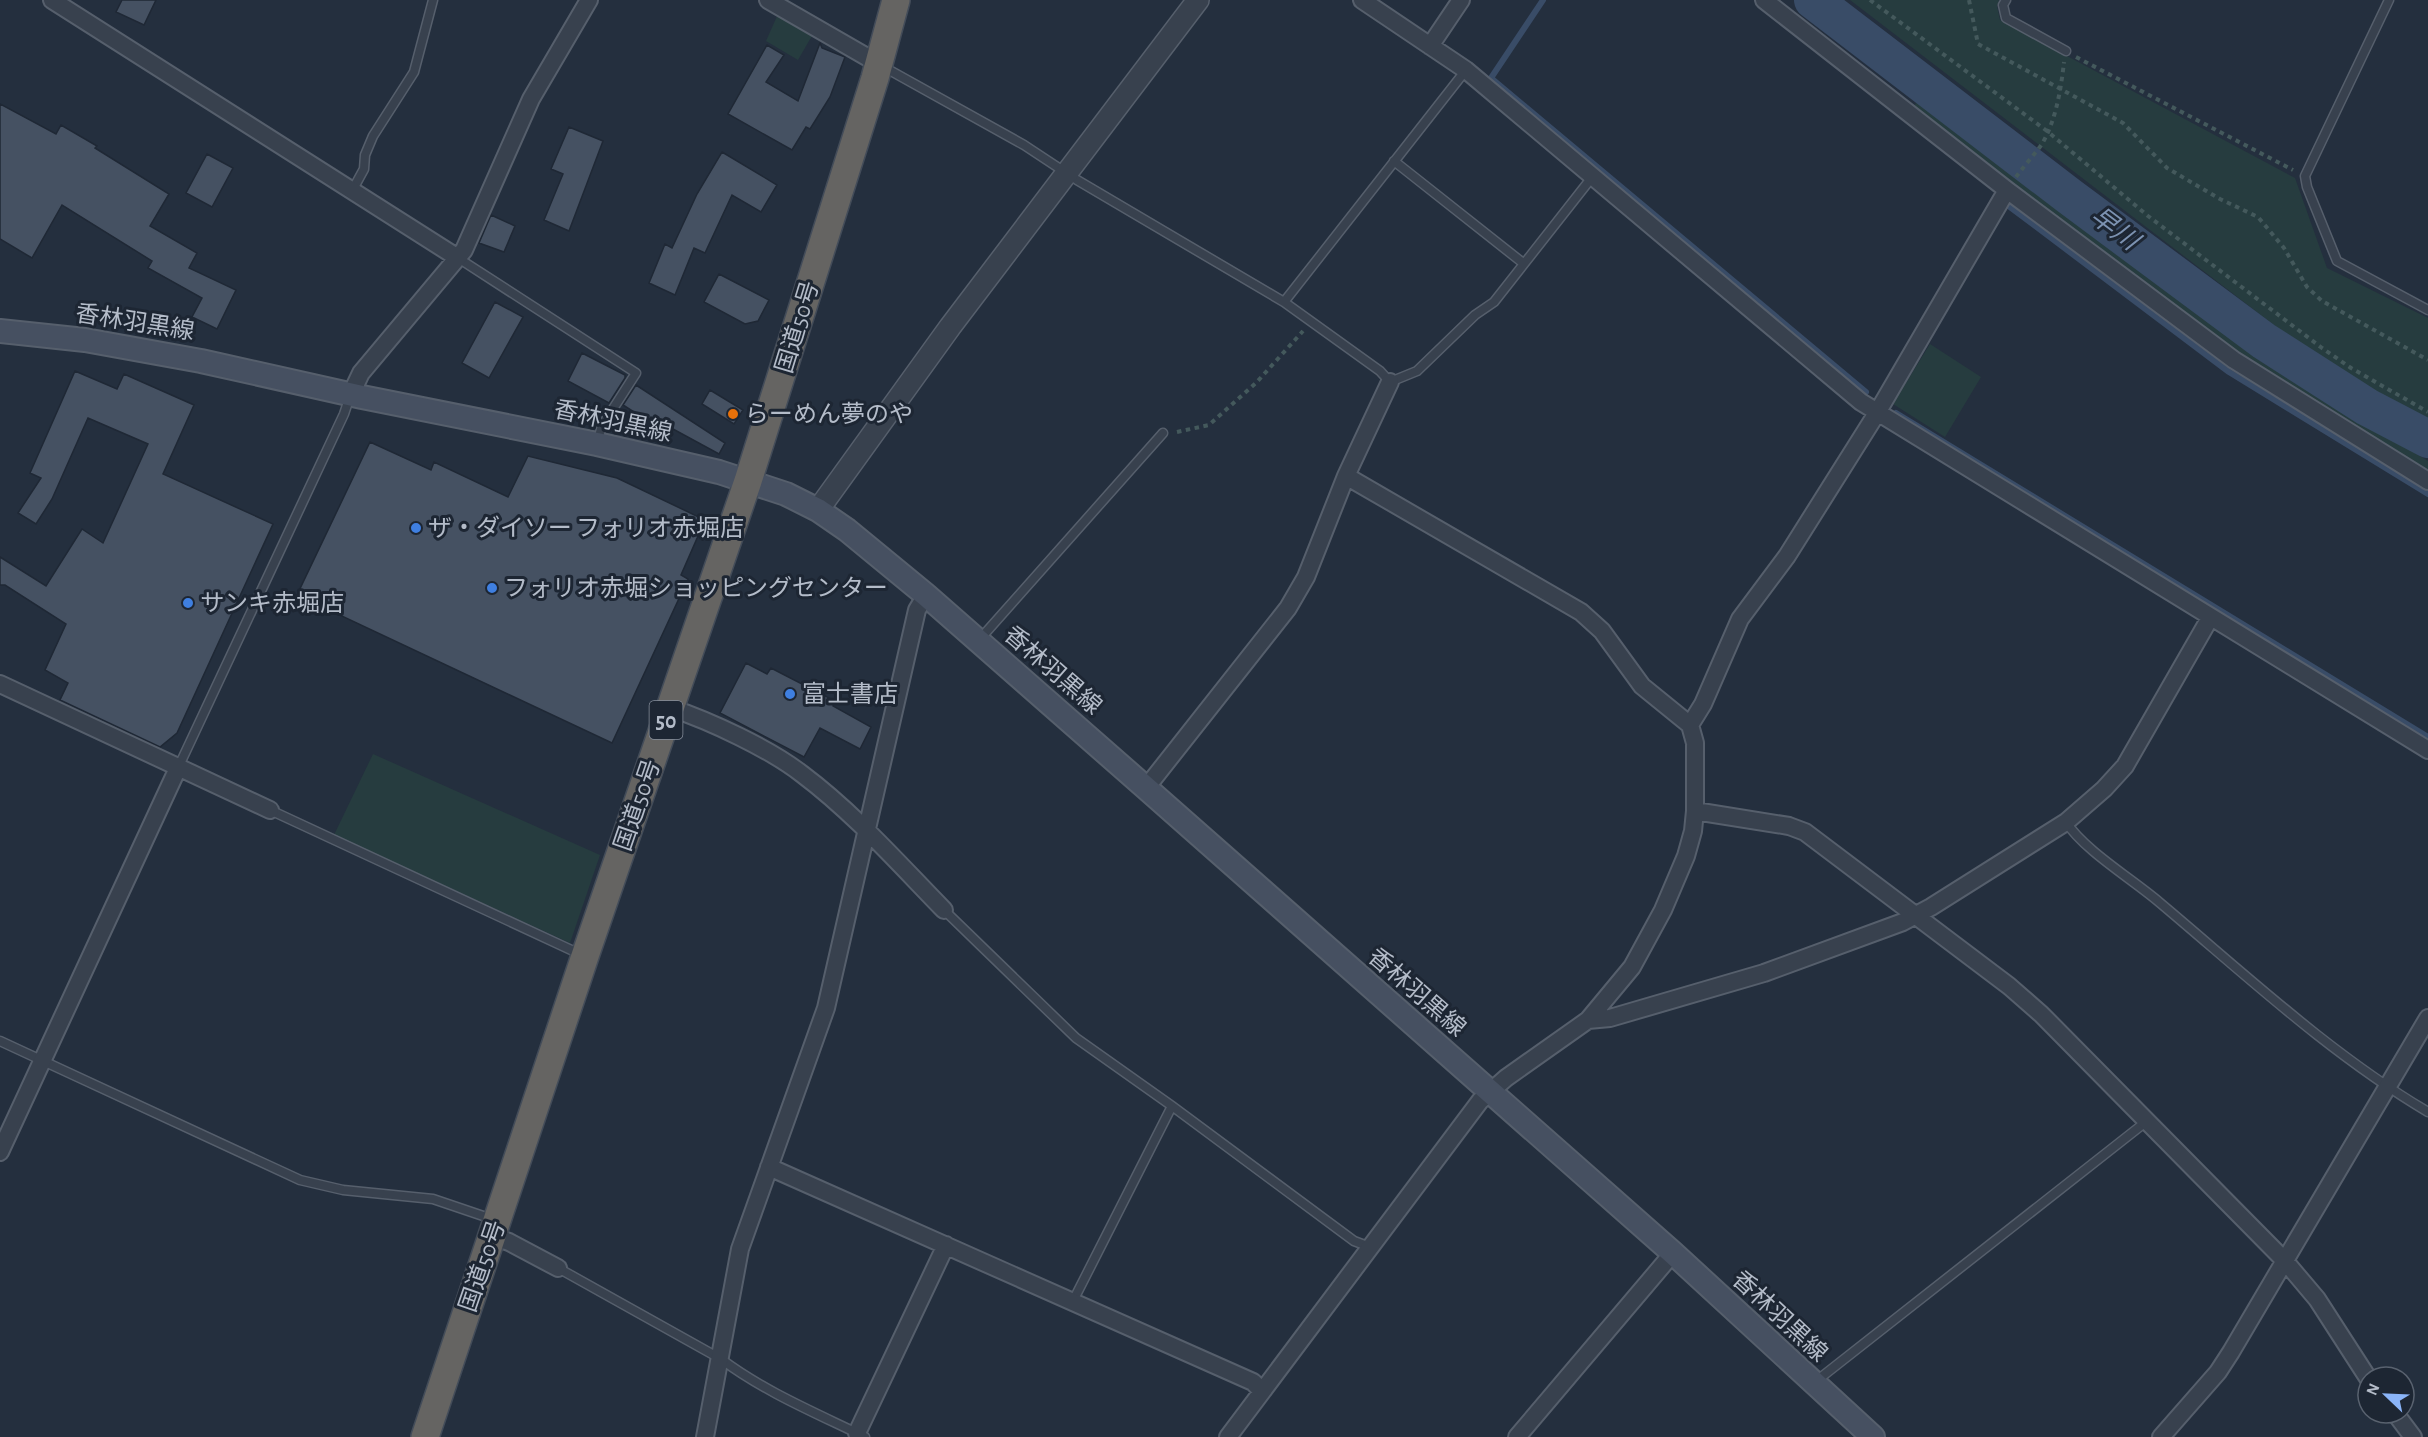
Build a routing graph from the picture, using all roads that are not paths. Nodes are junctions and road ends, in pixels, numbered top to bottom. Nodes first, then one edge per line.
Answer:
1 (52, 0) edge
2 (434, 0) edge
3 (589, 0) edge
4 (768, 0) edge
5 (896, 0) edge
6 (1198, 0) edge
7 (1362, 0) edge
8 (1461, 0) edge
9 (1764, 0) edge
10 (2006, 0) edge
11 (2390, 0) edge
12 (1430, 46) junction
13 (2066, 51) road end
14 (879, 64) junction
15 (1466, 70) junction
16 (1394, 161) junction
17 (1068, 173) junction
18 (1593, 176) junction
19 (2009, 188) junction
20 (352, 191) junction
21 (458, 258) junction
22 (1523, 263) junction
23 (1284, 302) junction
24 (2428, 310) edge
25 (0, 331) edge
26 (1390, 382) junction
27 (351, 394) junction
28 (1877, 413) junction
29 (1163, 433) road end
30 (597, 444) junction
31 (1346, 476) junction
32 (748, 481) junction
33 (2428, 481) edge
34 (818, 510) junction
35 (926, 595) junction
36 (2210, 618) junction
37 (978, 641) junction
38 (0, 684) edge
39 (671, 708) junction
40 (1690, 725) junction
41 (2428, 750) edge
42 (178, 768) junction
43 (1146, 788) junction
44 (270, 810) joint
45 (1695, 811) junction
46 (2066, 822) junction
47 (867, 831) junction
48 (944, 910) joint
49 (1917, 915) junction
50 (585, 956) junction
51 (2428, 1018) edge
52 (1588, 1020) junction
53 (0, 1041) edge
54 (43, 1060) junction
55 (2387, 1088) junction
56 (1489, 1092) junction
57 (1172, 1106) junction
58 (2428, 1112) edge
59 (2147, 1121) junction
60 (0, 1152) edge
61 (769, 1167) junction
62 (495, 1228) junction
63 (946, 1245) junction
64 (1370, 1247) junction
65 (1673, 1253) junction
66 (2284, 1260) junction
67 (558, 1268) joint
68 (1073, 1301) junction
69 (721, 1359) junction
70 (2360, 1365) edge
71 (1813, 1384) junction
72 (1262, 1390) junction
73 (861, 1435) edge
74 (425, 1437) edge
75 (705, 1437) edge
76 (1228, 1437) edge
77 (1517, 1437) edge
78 (1873, 1437) edge
79 (2161, 1437) edge

1 - 20 street
2 - 20 lane
3 - 21 street
4 - 14 street
5 - 14 highway, 国道50号 / 50
6 - 17 street
7 - 12 street
8 - 12 street
9 - 19 street
10 - 13 lane
11 - 24 lane
12 - 15 street
14 - 17 lane
14 - 32 highway, 国道50号 / 50
15 - 16 lane
15 - 18 street
16 - 22 lane
16 - 23 lane
17 - 23 lane
17 - 34 street
18 - 22 lane
18 - 28 street
19 - 28 street
19 - 33 street
20 - 21 street
21 - 27 street
21 - 30 lane
22 - 26 lane
23 - 26 lane
25 - 27 main road, 香林羽黒線
26 - 31 street
27 - 30 main road, 香林羽黒線
27 - 42 lane
28 - 36 street
28 - 40 street
29 - 37 lane
30 - 32 main road, 香林羽黒線
31 - 40 street
31 - 43 street
32 - 34 main road, 香林羽黒線
32 - 39 highway, 国道50号 / 50
34 - 35 main road, 香林羽黒線
35 - 37 main road, 香林羽黒線
35 - 47 street
36 - 41 street
36 - 46 street
37 - 43 main road, 香林羽黒線
38 - 42 street
39 - 47 street
39 - 50 highway, 国道50号 / 50
40 - 45 street
42 - 44 street
42 - 54 street
43 - 56 main road, 香林羽黒線
44 - 50 lane
45 - 49 street
45 - 52 street
46 - 49 street
46 - 55 lane
47 - 48 street
47 - 61 street
48 - 57 lane
49 - 52 street
49 - 59 street
50 - 62 highway, 国道50号 / 50
51 - 55 street
52 - 56 street
53 - 54 lane
54 - 60 street
54 - 62 lane
55 - 58 lane
55 - 66 street
56 - 64 street
56 - 65 main road, 香林羽黒線
57 - 64 lane
57 - 68 lane
59 - 66 street
59 - 71 lane
61 - 63 street
61 - 69 street
62 - 67 street
62 - 74 highway, 国道50号 / 50
63 - 68 street
63 - 73 street
64 - 72 street
65 - 71 main road, 香林羽黒線
65 - 77 street
66 - 70 street
66 - 79 street
67 - 69 lane
68 - 72 street
69 - 73 lane
69 - 75 street
71 - 78 main road, 香林羽黒線
72 - 76 street

